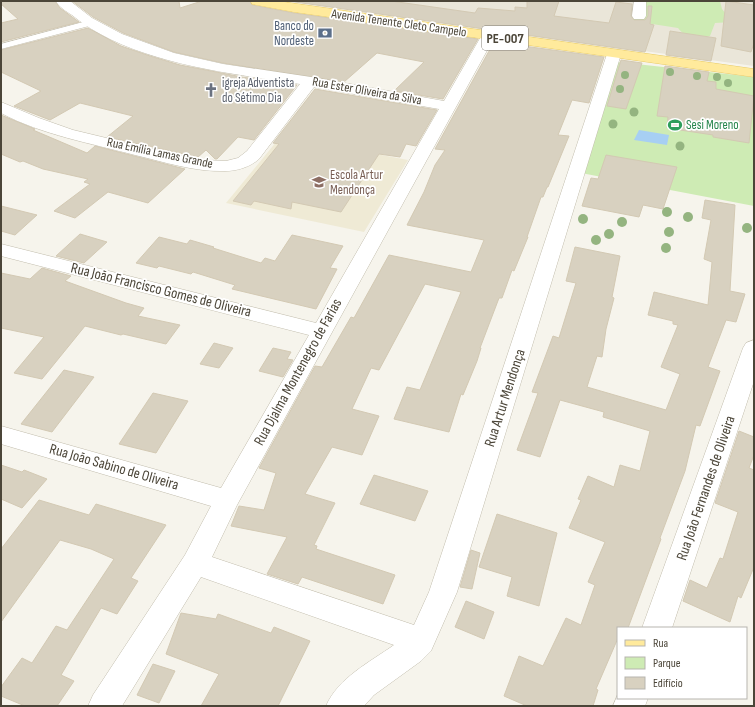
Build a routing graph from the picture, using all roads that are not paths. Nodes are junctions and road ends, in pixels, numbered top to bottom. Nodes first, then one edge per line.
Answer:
1 (62, 1) edge
2 (257, 1) edge
3 (640, 1) edge
4 (639, 16) dead end
5 (90, 23) junction
6 (488, 36) junction
7 (1, 47) edge
8 (614, 54) junction
9 (754, 73) edge
10 (310, 81) junction
11 (448, 106) junction
12 (1, 107) edge
13 (1, 250) edge
14 (321, 331) junction
15 (754, 348) edge
16 (1, 435) edge
17 (226, 500) junction
18 (196, 563) junction
19 (656, 627) edge
20 (421, 641) junction
21 (104, 706) edge
22 (342, 706) edge

1 - 5 street, Rua Ester Oliveira da Silva
2 - 6 main road, Avenida Tenente Cleto Campelo / PE-007
3 - 4 street
5 - 7 lane
5 - 10 street, Rua Ester Oliveira da Silva
6 - 8 main road, Avenida Tenente Cleto Campelo / PE-007
6 - 11 street, Rua Djalma Montenegro de Farias
8 - 9 main road, Avenida Tenente Cleto Campelo / PE-007
8 - 20 street, Rua Artur Mendonça
10 - 11 street, Rua Ester Oliveira da Silva
10 - 12 street, Rua Emília Lamas Grande
11 - 14 street, Rua Djalma Montenegro de Farias
13 - 14 street, Rua João Francisco Gomes de Oliveira
14 - 17 street, Rua Djalma Montenegro de Farias
15 - 19 street, Rua João Fernandes de Oliveira
16 - 17 street, Rua João Sabino de Oliveira
17 - 18 street, Rua Djalma Montenegro de Farias
18 - 20 street
18 - 21 street, Rua Djalma Montenegro de Farias
20 - 22 street, Rua Artur Mendonça

